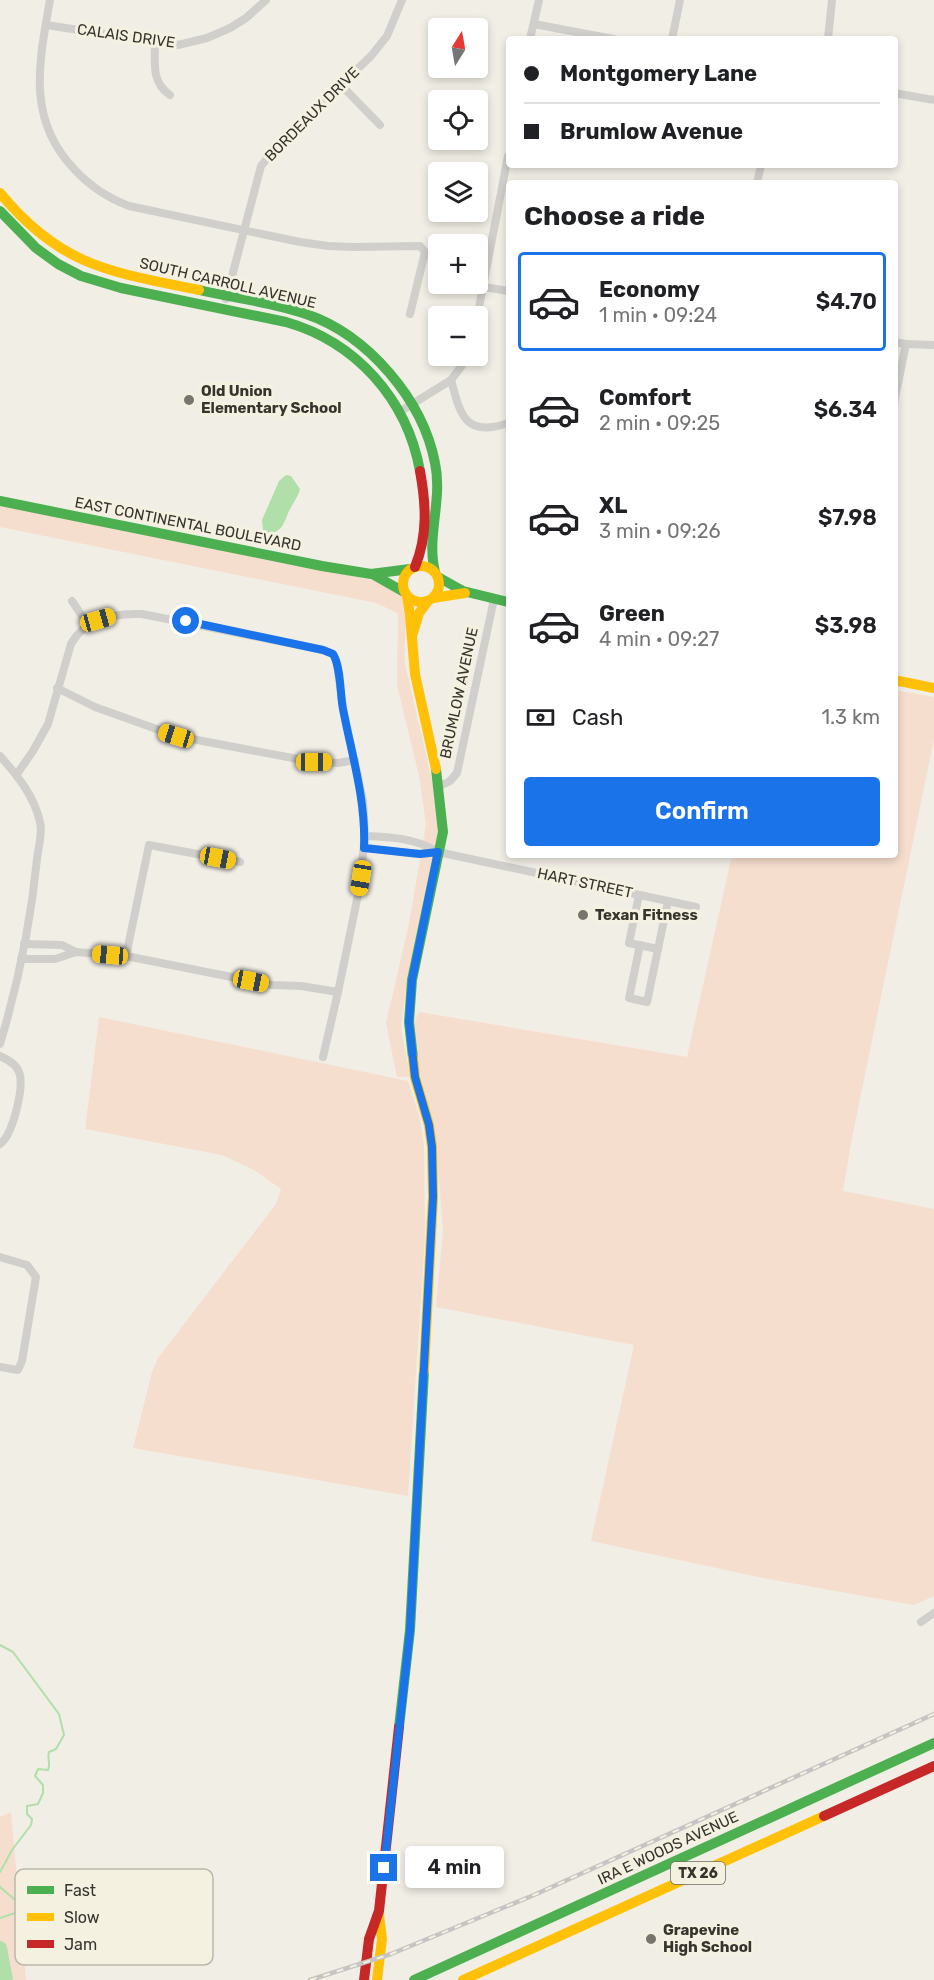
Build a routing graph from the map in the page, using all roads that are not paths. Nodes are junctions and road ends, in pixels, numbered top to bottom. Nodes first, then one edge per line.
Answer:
1 (50, 0) edge
2 (266, 0) edge
3 (402, 0) edge
4 (539, 0) edge
5 (680, 0) edge
6 (832, 0) edge
7 (534, 24) junction
8 (46, 25) junction
9 (531, 36) edge
10 (597, 36) edge
11 (673, 36) edge
12 (828, 36) edge
13 (155, 42) junction
14 (340, 84) junction
15 (898, 94) edge
16 (170, 95) dead end
17 (934, 100) edge
18 (381, 125) dead end
19 (506, 167) edge
20 (0, 194) edge
21 (0, 211) edge
22 (243, 229) junction
23 (488, 264) edge
24 (488, 287) edge
25 (506, 291) edge
26 (226, 296) junction
27 (224, 309) junction
28 (410, 314) dead end
29 (898, 343) edge
30 (906, 344) junction
31 (934, 345) edge
32 (462, 366) edge
33 (452, 380) junction
34 (898, 383) edge
35 (413, 405) junction
36 (401, 411) junction
37 (505, 424) dead end
38 (0, 501) edge
39 (412, 568) junction
40 (371, 574) junction
41 (436, 575) junction
42 (468, 593) junction
43 (406, 594) junction
44 (430, 599) junction
45 (494, 599) junction
46 (72, 601) dead end
47 (506, 602) edge
48 (88, 625) junction
49 (412, 639) junction
50 (898, 681) edge
51 (57, 688) junction
52 (934, 688) edge
53 (0, 756) edge
54 (355, 759) junction
55 (17, 774) junction
56 (440, 786) junction
57 (365, 836) junction
58 (364, 848) junction
59 (438, 852) junction
60 (240, 862) dead end
61 (639, 895) junction
62 (668, 901) junction
63 (696, 907) dead end
64 (24, 944) junction
65 (640, 945) junction
66 (658, 949) junction
67 (76, 952) junction
68 (126, 956) junction
69 (21, 958) junction
70 (338, 992) junction
71 (0, 1044) edge
72 (0, 1056) edge
73 (323, 1057) dead end
74 (0, 1144) edge
75 (0, 1257) edge
76 (0, 1367) edge
77 (934, 1613) edge
78 (921, 1622) dead end
79 (934, 1743) edge
80 (934, 1766) edge
81 (379, 1911) junction
82 (364, 1980) edge
83 (377, 1980) edge
84 (414, 1980) edge
85 (463, 1980) edge

1 - 8 street
2 - 13 street, CALAIS DRIVE
3 - 14 street, BORDEAUX DRIVE
4 - 7 street
5 - 11 street
6 - 12 street
7 - 9 street
7 - 10 street
8 - 13 street, CALAIS DRIVE
8 - 22 street
13 - 16 street
14 - 18 street
14 - 22 street, BORDEAUX DRIVE
15 - 17 street
19 - 23 street
20 - 26 main road, SOUTH CARROLL AVENUE
21 - 27 main road, SOUTH CARROLL AVENUE
22 - 26 street, BORDEAUX DRIVE
22 - 28 street
24 - 25 street
26 - 27 street, BORDEAUX DRIVE
26 - 35 main road, SOUTH CARROLL AVENUE
27 - 36 main road, SOUTH CARROLL AVENUE
29 - 30 street
30 - 31 street
30 - 34 street
32 - 33 street
33 - 35 street
33 - 37 street
35 - 36 street
35 - 41 main road, SOUTH CARROLL AVENUE
36 - 39 main road, SOUTH CARROLL AVENUE
38 - 40 main road, EAST CONTINENTAL BOULEVARD
39 - 40 main road, EAST CONTINENTAL BOULEVARD
39 - 41 main road
39 - 43 main road
40 - 43 main road, EAST CONTINENTAL BOULEVARD
41 - 42 main road
41 - 44 main road
42 - 44 main road
42 - 45 main road
43 - 44 main road
43 - 49 main road, BRUMLOW AVENUE
44 - 49 main road, BRUMLOW AVENUE
45 - 47 main road
45 - 56 street, BRUMLOW AVENUE
46 - 48 street
48 - 51 street
48 - 54 street
49 - 56 main road, BRUMLOW AVENUE
50 - 52 main road
51 - 54 street
51 - 55 street
53 - 55 street
54 - 57 street
55 - 64 street
56 - 59 main road, BRUMLOW AVENUE
57 - 58 street
57 - 59 street
58 - 59 street
58 - 70 street
59 - 61 street, HART STREET
59 - 81 main road, BRUMLOW AVENUE
60 - 68 street
61 - 62 street, HART STREET
61 - 65 street
62 - 63 street, HART STREET
62 - 66 street
64 - 67 street
64 - 69 street
65 - 66 street
65 - 66 street
67 - 68 street
67 - 69 street
68 - 70 street
69 - 71 street
70 - 73 street
72 - 74 street
75 - 76 street
77 - 78 street
79 - 84 main road, IRA E WOODS AVENUE / TX 26
80 - 85 main road, TX 26
81 - 82 main road, BRUMLOW AVENUE
81 - 83 main road, BRUMLOW AVENUE

